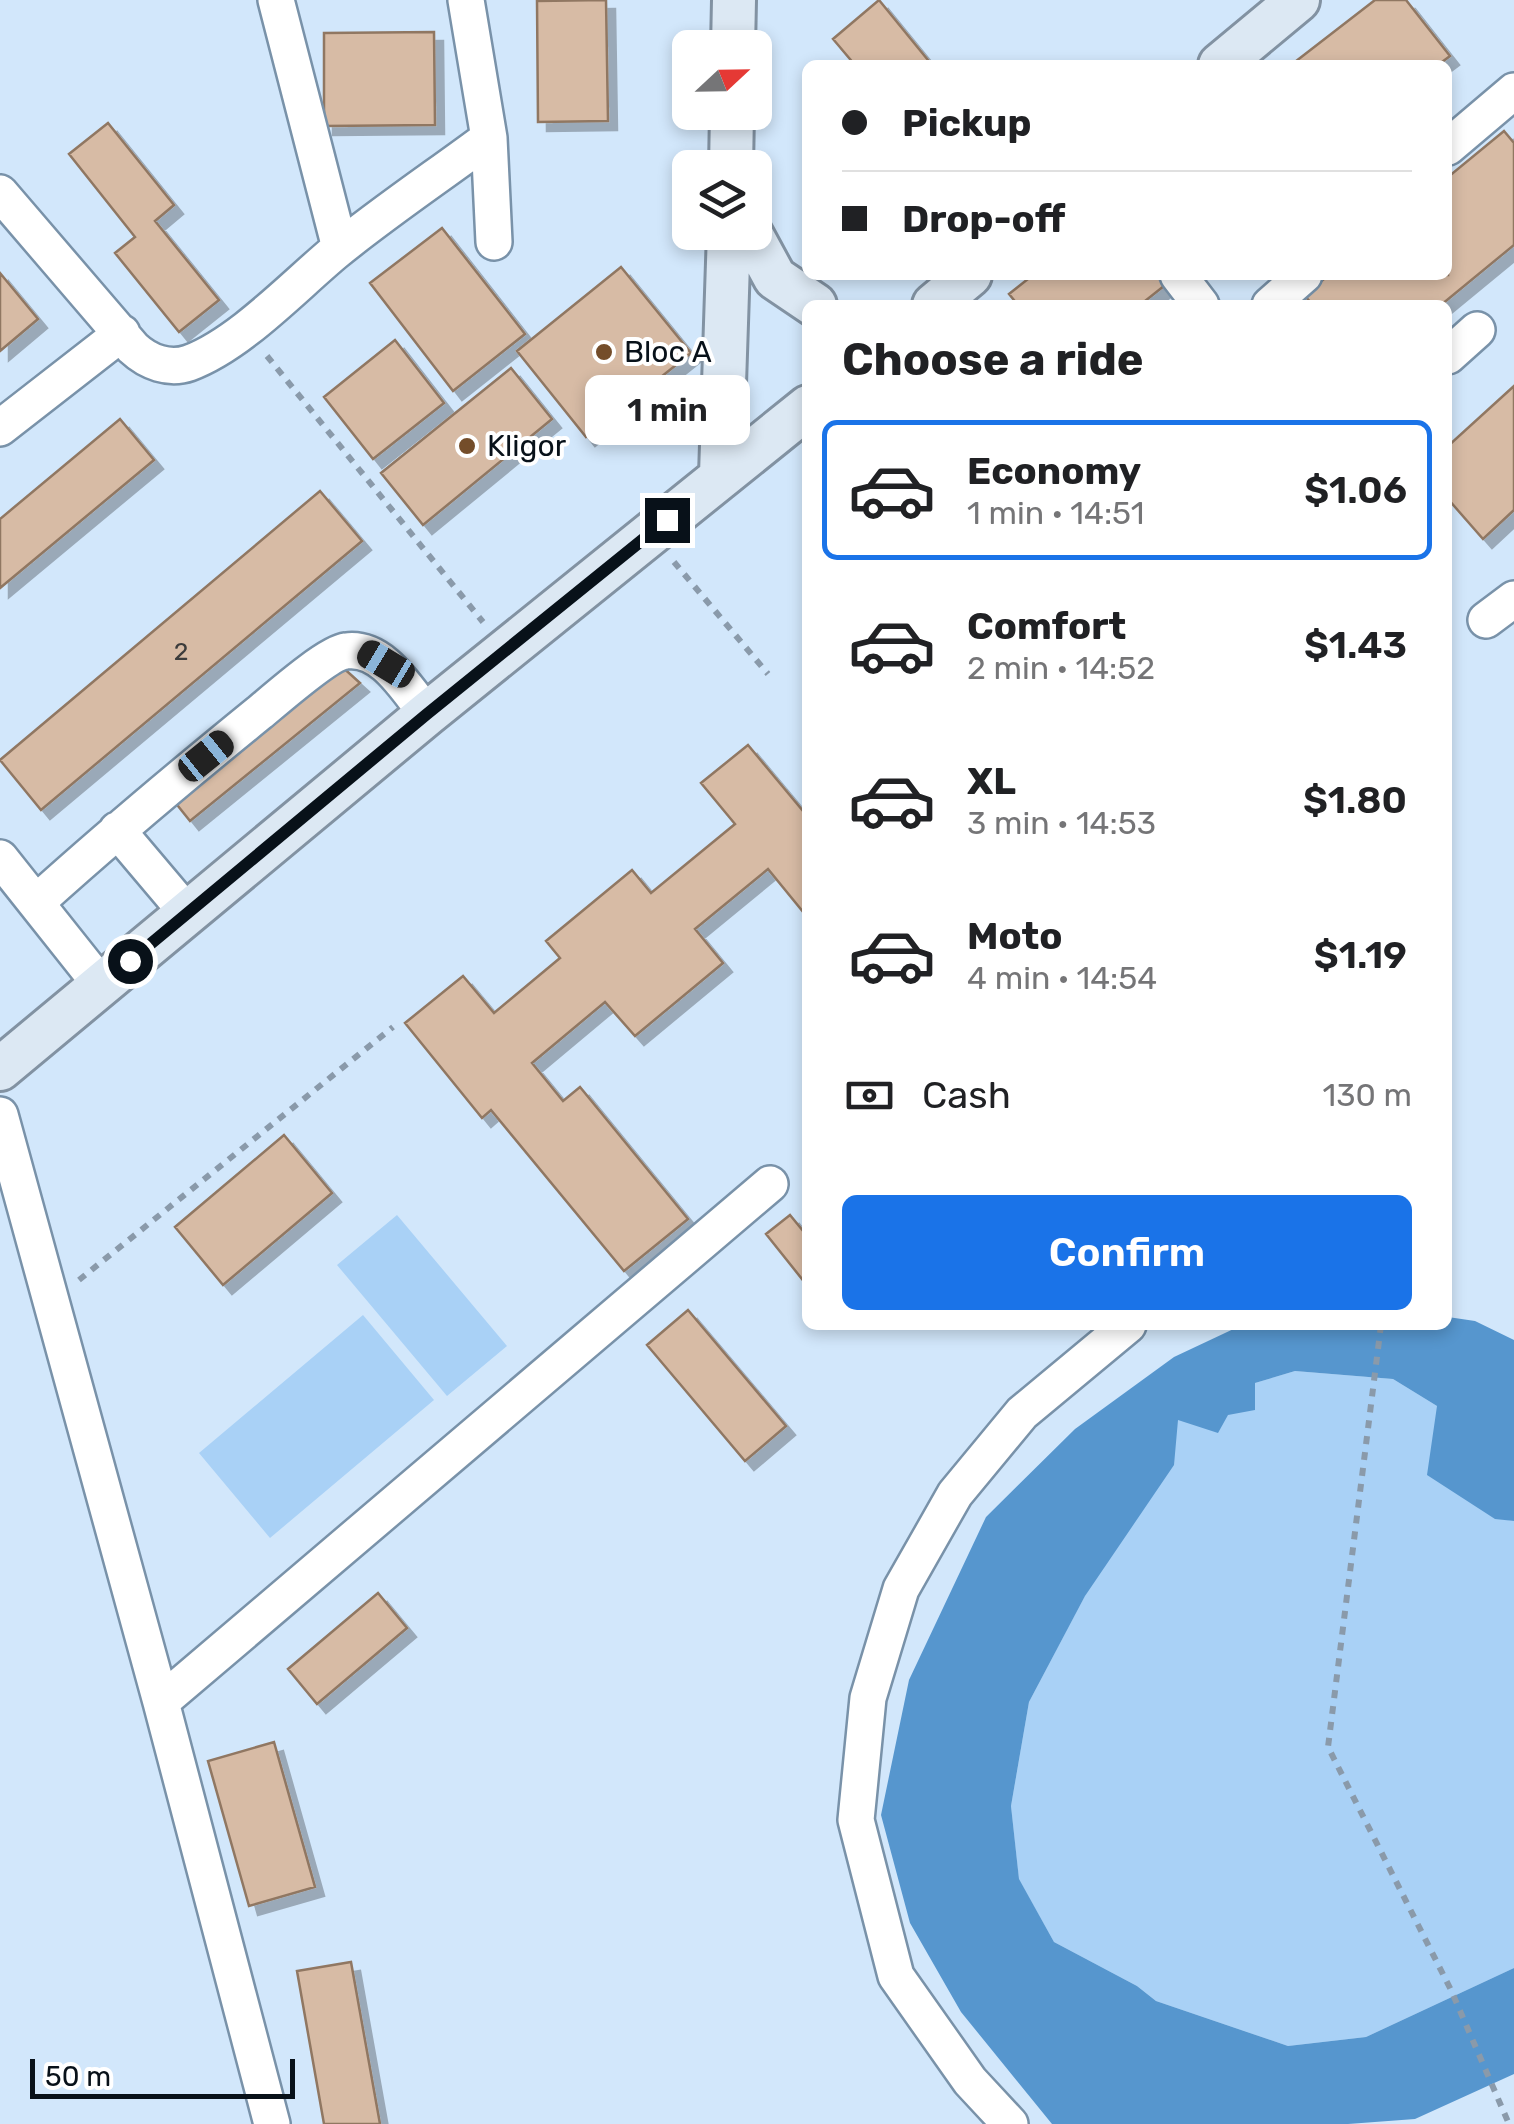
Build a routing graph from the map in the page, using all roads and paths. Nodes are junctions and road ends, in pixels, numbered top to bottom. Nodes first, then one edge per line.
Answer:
1 (276, 0) edge
2 (466, 0) edge
3 (734, 0) edge
4 (1298, 0) edge
5 (733, 30) edge
6 (1226, 60) edge
7 (1513, 95) edge
8 (489, 138) junction
9 (1452, 144) edge
10 (0, 193) edge
11 (494, 242) dead end
12 (340, 248) junction
13 (728, 250) edge
14 (760, 250) edge
15 (963, 280) edge
16 (1182, 280) edge
17 (1298, 280) edge
18 (808, 300) edge
19 (936, 300) edge
20 (1197, 300) edge
21 (1276, 300) edge
22 (244, 328) junction
23 (1477, 330) dead end
24 (122, 333) junction
25 (1452, 352) edge
26 (802, 412) edge
27 (0, 428) edge
28 (721, 475) junction
29 (650, 534) junction
30 (507, 650) junction
31 (768, 674) dead end
32 (427, 714) junction
33 (117, 830) junction
34 (0, 858) edge
35 (38, 901) junction
36 (188, 914) junction
37 (101, 985) junction
38 (393, 1026) dead end
39 (0, 1069) edge
40 (0, 1116) edge
41 (770, 1184) dead end
42 (52, 1302) junction
43 (1122, 1330) edge
44 (1380, 1330) edge
45 (162, 1702) junction
46 (272, 2124) edge
47 (1010, 2124) edge
48 (1509, 2124) edge

1 - 12 street
2 - 8 street
3 - 5 main road
4 - 6 main road
7 - 9 street
8 - 11 street
8 - 12 street
10 - 24 street
12 - 22 street
13 - 28 main road
14 - 18 main road
15 - 19 main road
16 - 20 street
17 - 21 street
22 - 24 street
22 - 30 path
23 - 25 street
24 - 27 street
26 - 28 main road
28 - 29 main road
29 - 30 main road
29 - 31 path
30 - 32 main road
32 - 33 street
32 - 36 main road
33 - 35 street
33 - 36 street
34 - 35 street
35 - 37 street
36 - 37 main road
37 - 39 main road
38 - 42 path
40 - 42 street
41 - 45 street
42 - 45 street
43 - 47 street
44 - 48 path
45 - 46 street

